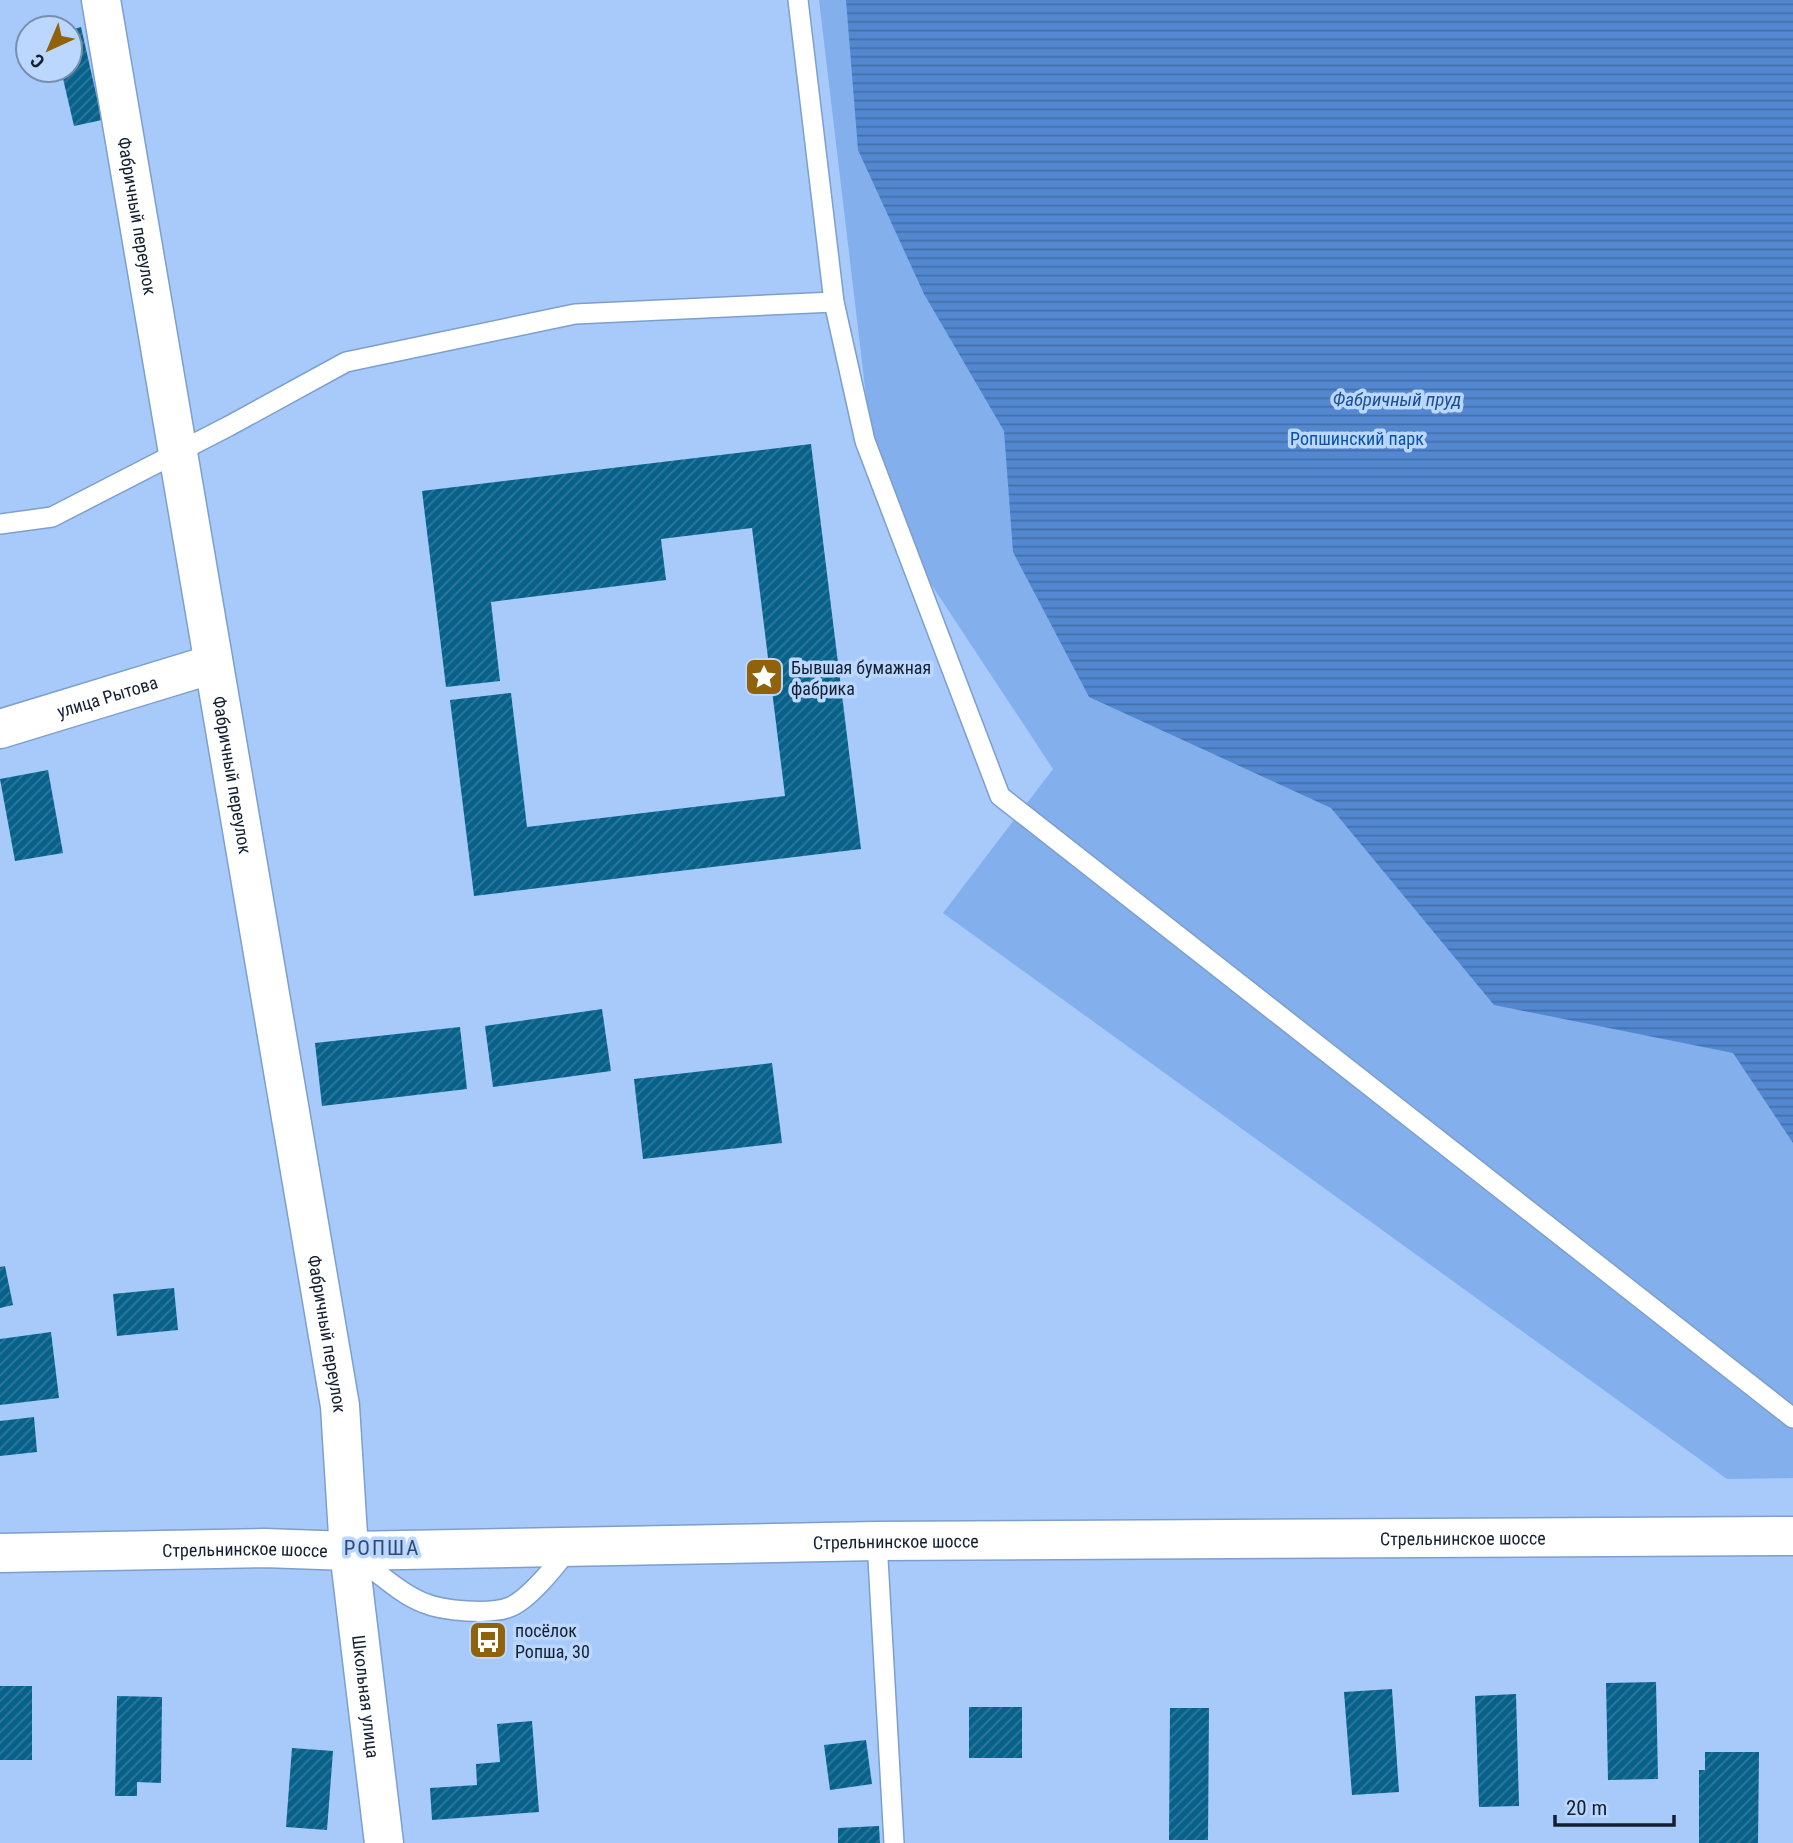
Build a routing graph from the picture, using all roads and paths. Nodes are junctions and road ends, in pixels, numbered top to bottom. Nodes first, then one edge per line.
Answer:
1 (798, 0) edge
2 (102, 8) edge
3 (834, 302) junction
4 (177, 453) junction
5 (0, 524) edge
6 (213, 664) junction
7 (0, 729) edge
8 (1793, 1418) edge
9 (1793, 1536) edge
10 (877, 1541) junction
11 (571, 1546) junction
12 (349, 1551) junction
13 (0, 1553) edge
14 (384, 1843) edge
15 (894, 1843) edge

1 - 3 lane
2 - 4 street, Фабричный переулок
3 - 4 lane
3 - 8 lane
4 - 5 lane
4 - 6 street, Фабричный переулок
6 - 7 street, улица Рытова
6 - 12 street, Фабричный переулок
9 - 10 street, Стрельнинское шоссе
10 - 11 street, Стрельнинское шоссе
10 - 15 lane
11 - 12 street, Стрельнинское шоссе
11 - 12 lane
12 - 13 street, Стрельнинское шоссе
12 - 14 street, Школьная улица

